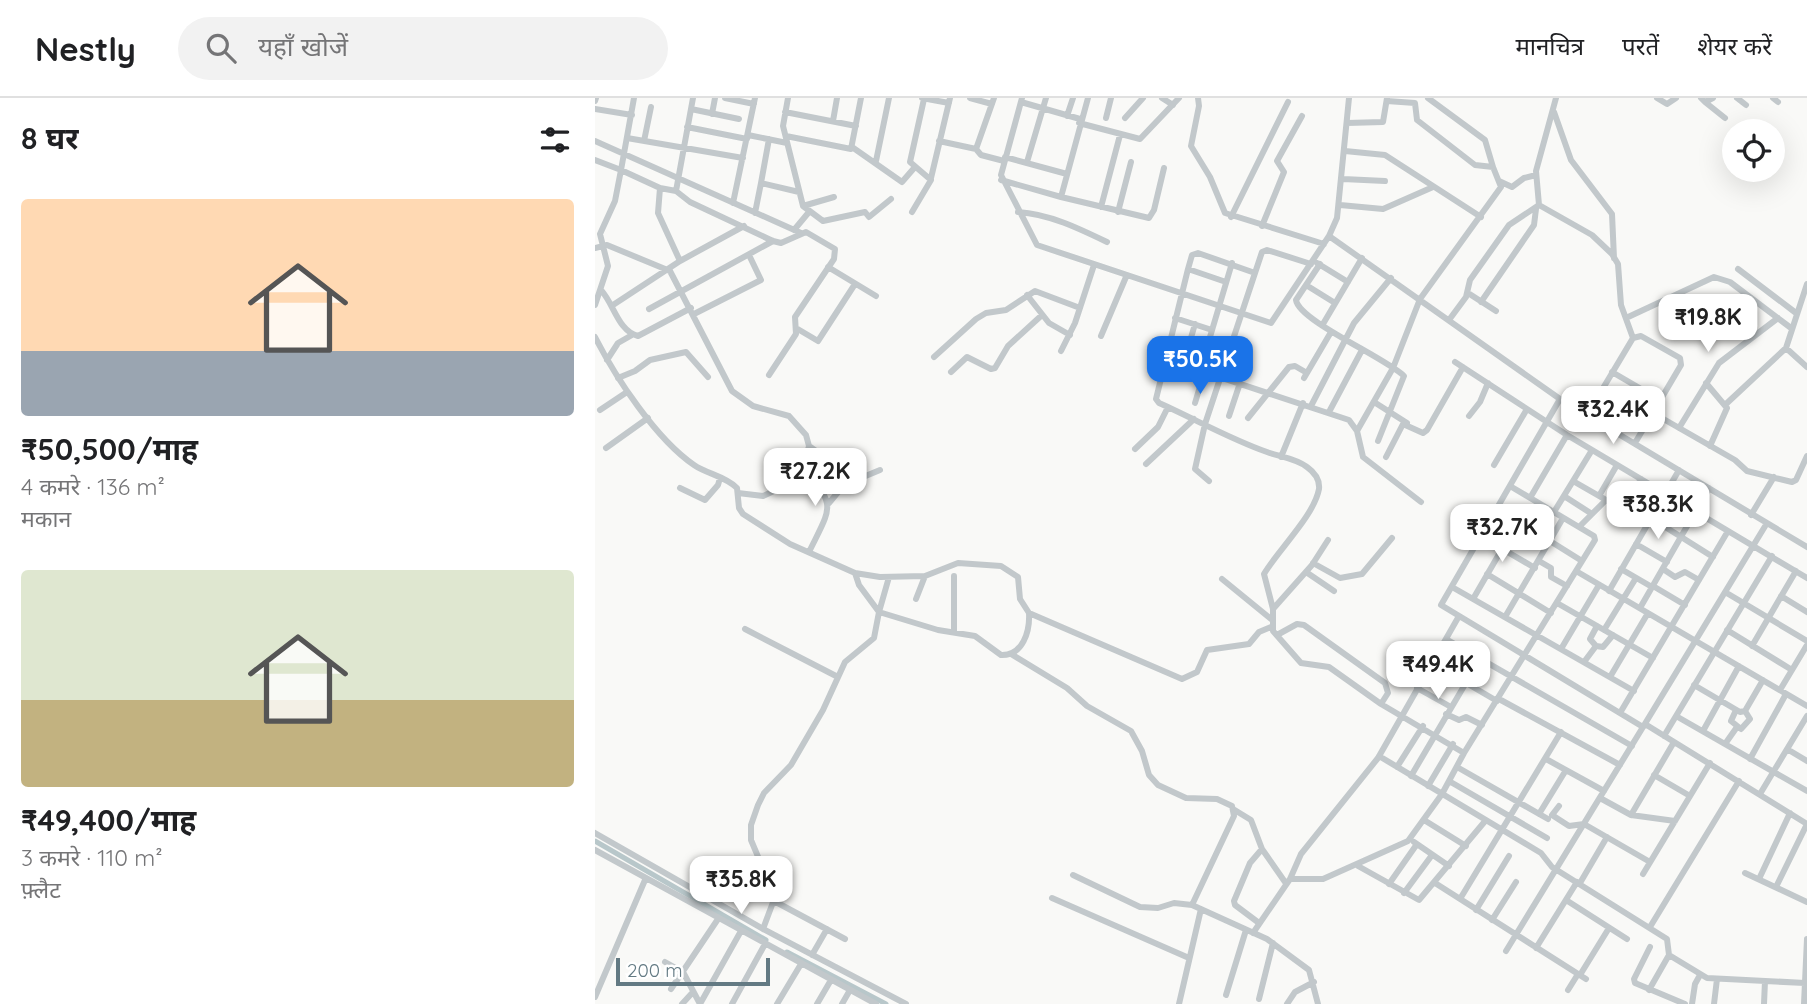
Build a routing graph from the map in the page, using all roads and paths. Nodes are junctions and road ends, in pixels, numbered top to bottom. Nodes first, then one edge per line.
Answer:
1 (634, 98) edge
2 (693, 98) edge
3 (715, 98) edge
4 (725, 98) edge
5 (788, 98) edge
6 (836, 98) edge
7 (861, 98) edge
8 (889, 98) edge
9 (923, 98) edge
10 (970, 98) edge
11 (1046, 98) edge
12 (1073, 98) edge
13 (1088, 98) edge
14 (1111, 98) edge
15 (1143, 98) edge
16 (1162, 98) edge
17 (1179, 98) edge
18 (1198, 98) edge
19 (1349, 98) edge
20 (1428, 98) edge
21 (1556, 98) edge
22 (1657, 98) edge
23 (1677, 98) edge
24 (1737, 98) edge
25 (1387, 99) edge
26 (1706, 99) edge
27 (1022, 100) edge
28 (755, 101) edge
29 (949, 101) edge
30 (993, 101) edge
31 (1415, 101) edge
32 (1288, 102) dead end
33 (1173, 105) junction
34 (1746, 105) dead end
35 (651, 107) dead end
36 (691, 108) junction
37 (1043, 108) junction
38 (595, 109) edge
39 (1553, 110) junction
40 (785, 112) junction
41 (712, 114) junction
42 (632, 115) junction
43 (1067, 116) junction
44 (1302, 116) dead end
45 (1106, 118) dead end
46 (1125, 118) dead end
47 (1725, 118) dead end
48 (739, 119) dead end
49 (833, 121) junction
50 (1079, 121) junction
51 (1347, 122) junction
52 (856, 126) junction
53 (687, 127) junction
54 (1120, 135) junction
55 (747, 137) junction
56 (627, 138) junction
57 (769, 139) junction
58 (786, 140) junction
59 (595, 141) edge
60 (644, 141) junction
61 (939, 141) junction
62 (852, 147) junction
63 (684, 148) junction
64 (976, 149) junction
65 (1345, 151) junction
66 (625, 152) junction
67 (743, 158) junction
68 (1005, 159) junction
69 (595, 160) edge
70 (876, 161) junction
71 (1027, 162) junction
72 (1131, 162) dead end
73 (915, 167) junction
74 (1493, 167) junction
75 (1164, 168) dead end
76 (621, 170) junction
77 (1067, 174) junction
78 (1536, 175) junction
79 (931, 178) junction
80 (1343, 179) junction
81 (678, 180) junction
82 (1001, 180) junction
83 (1385, 181) dead end
84 (1499, 181) junction
85 (761, 183) junction
86 (1433, 187) junction
87 (660, 188) junction
88 (676, 191) junction
89 (799, 192) junction
90 (834, 197) dead end
91 (1061, 197) junction
92 (891, 199) dead end
93 (733, 203) junction
94 (1340, 205) junction
95 (803, 206) junction
96 (1101, 207) junction
97 (1538, 207) junction
98 (809, 212) junction
99 (912, 212) dead end
100 (1018, 212) junction
101 (1118, 212) junction
102 (755, 213) junction
103 (1231, 217) junction
104 (1481, 217) junction
105 (744, 226) junction
106 (1262, 226) junction
107 (598, 227) edge
108 (798, 232) junction
109 (1329, 236) junction
110 (773, 241) junction
111 (1107, 242) dead end
112 (603, 244) junction
113 (1324, 244) junction
114 (595, 248) edge
115 (749, 255) junction
116 (1362, 258) junction
117 (1614, 258) junction
118 (680, 261) junction
119 (1232, 263) junction
120 (1315, 263) junction
121 (1094, 265) junction
122 (828, 267) junction
123 (1188, 269) junction
124 (667, 270) junction
125 (1738, 270) dead end
126 (1255, 273) junction
127 (1126, 277) junction
128 (1391, 278) junction
129 (1226, 282) junction
130 (1348, 282) junction
131 (855, 284) junction
132 (1807, 284) edge
133 (1306, 285) junction
134 (601, 290) junction
135 (683, 293) junction
136 (1468, 293) junction
137 (1027, 295) junction
138 (1182, 295) junction
139 (876, 296) dead end
140 (1420, 299) junction
141 (1481, 302) junction
142 (1335, 303) junction
143 (613, 305) junction
144 (595, 306) edge
145 (1080, 307) junction
146 (1219, 307) junction
147 (649, 309) dead end
148 (692, 311) junction
149 (1496, 312) dead end
150 (1796, 313) junction
151 (1242, 314) junction
152 (1041, 315) junction
153 (1175, 318) junction
154 (1626, 318) junction
155 (1778, 318) junction
156 (1449, 320) junction
157 (1195, 324) junction
158 (1322, 324) junction
159 (796, 328) junction
160 (1791, 328) junction
161 (1212, 330) junction
162 (1331, 332) junction
163 (632, 335) junction
164 (1070, 335) junction
165 (1101, 336) dead end
166 (595, 338) edge
167 (1633, 338) junction
168 (1344, 339) junction
169 (1786, 348) junction
170 (1362, 350) junction
171 (1061, 351) dead end
172 (605, 356) junction
173 (1228, 356) junction
174 (934, 358) dead end
175 (595, 359) edge
176 (1455, 362) dead end
177 (1463, 367) junction
178 (1807, 367) edge
179 (1393, 368) junction
180 (951, 372) dead end
181 (1612, 372) junction
182 (1204, 373) junction
183 (769, 375) dead end
184 (708, 377) dead end
185 (618, 378) junction
186 (1220, 378) junction
187 (1240, 383) junction
188 (1488, 383) junction
189 (1706, 383) junction
190 (627, 391) junction
191 (1267, 392) junction
192 (1560, 399) junction
193 (1660, 400) junction
194 (1374, 402) junction
195 (1195, 403) dead end
196 (1303, 403) junction
197 (1726, 404) junction
198 (1311, 406) junction
199 (1168, 407) junction
200 (1527, 409) junction
201 (600, 410) dead end
202 (1329, 412) junction
203 (1391, 412) junction
204 (1653, 413) junction
205 (1587, 415) junction
206 (1229, 416) dead end
207 (1469, 416) dead end
208 (648, 418) junction
209 (1248, 418) dead end
210 (1194, 419) junction
211 (1546, 421) junction
212 (1407, 423) junction
213 (1205, 424) junction
214 (1679, 428) junction
215 (1357, 431) junction
216 (1567, 435) junction
217 (1378, 441) dead end
218 (1635, 443) junction
219 (809, 446) junction
220 (1710, 446) junction
221 (606, 448) dead end
222 (1135, 449) dead end
223 (1592, 450) junction
224 (1807, 456) edge
225 (1281, 457) junction
226 (1387, 457) dead end
227 (1146, 464) dead end
228 (1494, 465) dead end
229 (1617, 465) junction
230 (799, 467) junction
231 (841, 469) dead end
232 (880, 470) dead end
233 (1679, 470) junction
234 (1804, 472) edge
235 (1774, 477) junction
236 (720, 478) junction
237 (1641, 479) junction
238 (1209, 481) dead end
239 (1573, 481) junction
240 (1510, 486) junction
241 (680, 488) dead end
242 (1709, 488) junction
243 (738, 493) junction
244 (1665, 494) junction
245 (1564, 496) junction
246 (1602, 498) junction
247 (1530, 499) junction
248 (1421, 502) dead end
249 (829, 503) junction
250 (1624, 510) junction
251 (1554, 512) junction
252 (1696, 512) junction
253 (1592, 514) junction
254 (1751, 515) junction
255 (1563, 517) junction
256 (1649, 521) junction
257 (1767, 523) junction
258 (1579, 527) junction
259 (1728, 530) junction
260 (1682, 536) junction
261 (1482, 537) junction
262 (1392, 538) dead end
263 (1328, 540) dead end
264 (1550, 541) junction
265 (1636, 544) junction
266 (1753, 545) junction
267 (1807, 547) edge
268 (1502, 549) junction
269 (809, 552) junction
270 (1713, 556) junction
271 (1772, 556) junction
272 (1539, 561) junction
273 (1582, 561) junction
274 (1667, 562) junction
275 (1313, 563) junction
276 (1535, 568) junction
277 (1621, 569) junction
278 (1663, 569) junction
279 (1576, 571) junction
280 (1796, 571) junction
281 (1306, 572) junction
282 (855, 573) junction
283 (1487, 574) junction
284 (925, 576) junction
285 (954, 576) dead end
286 (889, 577) junction
287 (1636, 578) junction
288 (1807, 578) edge
289 (1222, 579) dead end
290 (1699, 580) junction
291 (1599, 585) junction
292 (1567, 586) junction
293 (1653, 586) junction
294 (1452, 587) junction
295 (1609, 590) junction
296 (1334, 591) dead end
297 (1725, 592) junction
298 (1519, 594) junction
299 (1781, 596) junction
300 (916, 599) dead end
301 (1473, 599) junction
302 (1624, 599) junction
303 (1557, 603) junction
304 (1743, 604) junction
305 (1685, 605) junction
306 (1640, 608) junction
307 (1273, 609) junction
308 (879, 612) junction
309 (1807, 612) edge
310 (1029, 613) junction
311 (1551, 613) junction
312 (1648, 613) junction
313 (1459, 616) junction
314 (1505, 617) junction
315 (1581, 617) junction
316 (1768, 618) junction
317 (1271, 623) junction
318 (1672, 627) junction
319 (1601, 628) junction
320 (745, 629) dead end
321 (1727, 630) junction
322 (954, 632) junction
323 (1277, 635) junction
324 (1538, 635) junction
325 (1613, 635) junction
326 (1446, 639) junction
327 (1695, 640) junction
328 (1807, 643) edge
329 (1629, 644) junction
330 (1596, 646) junction
331 (1752, 646) junction
332 (1561, 649) junction
333 (1714, 651) junction
334 (1011, 654) junction
335 (1525, 656) junction
336 (1480, 659) junction
337 (1653, 659) junction
338 (1584, 662) junction
339 (1432, 663) junction
340 (1739, 666) junction
341 (1792, 670) junction
342 (837, 676) junction
343 (1610, 677) junction
344 (1512, 678) junction
345 (1763, 680) junction
346 (1465, 682) junction
347 (1694, 685) junction
348 (1417, 688) junction
349 (1633, 691) junction
350 (1783, 692) junction
351 (1498, 700) junction
352 (1720, 700) junction
353 (1381, 704) junction
354 (1807, 706) edge
355 (1451, 707) junction
356 (1735, 710) junction
357 (1745, 710) junction
358 (1620, 713) junction
359 (1402, 714) junction
360 (1447, 714) junction
361 (1677, 716) junction
362 (1807, 716) edge
363 (1805, 724) edge
364 (1482, 725) junction
365 (1644, 725) junction
366 (1423, 726) junction
367 (1737, 727) junction
368 (1703, 731) junction
369 (1435, 733) junction
370 (1561, 733) junction
371 (1664, 736) junction
372 (1674, 742) junction
373 (1453, 744) junction
374 (1725, 744) junction
375 (1632, 746) junction
376 (1787, 749) junction
377 (1464, 753) junction
378 (1379, 756) junction
379 (1546, 759) junction
380 (1750, 759) junction
381 (1807, 761) edge
382 (1710, 764) junction
383 (1620, 765) junction
384 (1397, 767) junction
385 (1457, 767) junction
386 (1566, 770) junction
387 (1773, 772) junction
388 (1654, 775) junction
389 (1411, 776) junction
390 (1449, 781) junction
391 (1739, 781) junction
392 (1428, 786) junction
393 (1807, 791) edge
394 (1442, 794) junction
395 (1760, 794) junction
396 (1602, 795) junction
397 (1690, 796) junction
398 (1521, 803) junction
399 (1559, 806) dead end
400 (1233, 809) junction
401 (1790, 813) junction
402 (1539, 814) junction
403 (1631, 814) junction
404 (1511, 817) junction
405 (1548, 819) dead end
406 (1424, 820) junction
407 (1486, 820) junction
408 (1675, 821) junction
409 (1584, 824) junction
410 (1807, 824) edge
411 (1504, 830) junction
412 (595, 833) edge
413 (1607, 837) junction
414 (1547, 838) dead end
415 (1409, 839) junction
416 (1417, 844) junction
417 (1466, 846) junction
418 (1262, 849) junction
419 (595, 850) edge
420 (1432, 855) junction
421 (1509, 856) dead end
422 (1650, 862) junction
423 (1358, 866) junction
424 (1449, 866) junction
425 (1557, 869) junction
426 (1745, 873) dead end
427 (1643, 874) dead end
428 (1073, 875) dead end
429 (1759, 879) junction
430 (645, 880) junction
431 (1287, 881) junction
432 (1516, 882) dead end
433 (1434, 883) junction
434 (1579, 883) junction
435 (1388, 884) junction
436 (1776, 887) junction
437 (1404, 893) junction
438 (1052, 898) dead end
439 (1460, 899) junction
440 (1566, 900) junction
441 (774, 901) junction
442 (1807, 902) edge
443 (1192, 905) junction
444 (1201, 909) junction
445 (1476, 910) junction
446 (718, 919) junction
447 (1492, 920) junction
448 (1259, 923) junction
449 (1650, 927) junction
450 (1609, 928) junction
451 (763, 929) junction
452 (827, 929) junction
453 (741, 931) junction
454 (1250, 931) junction
455 (1515, 935) junction
456 (845, 939) dead end
457 (1627, 939) dead end
458 (1807, 939) edge
459 (1273, 943) junction
460 (765, 944) junction
461 (1650, 947) dead end
462 (1536, 948) junction
463 (1506, 951) dead end
464 (812, 955) junction
465 (1669, 955) junction
466 (1189, 958) junction
467 (665, 962) dead end
468 (801, 964) junction
469 (595, 969) edge
470 (683, 972) junction
471 (604, 974) junction
472 (1700, 975) junction
473 (1581, 976) junction
474 (1717, 979) junction
475 (831, 981) junction
476 (1765, 981) junction
477 (1314, 982) junction
478 (1805, 984) junction
479 (671, 989) dead end
480 (850, 990) junction
481 (1568, 990) dead end
482 (1649, 990) junction
483 (693, 992) junction
484 (1226, 995) dead end
485 (595, 997) edge
486 (1259, 999) dead end
487 (682, 1004) edge
488 (700, 1004) edge
489 (733, 1004) edge
490 (777, 1004) edge
491 (817, 1004) edge
492 (842, 1004) edge
493 (876, 1004) edge
494 (906, 1004) edge
495 (1179, 1004) edge
496 (1287, 1004) edge
497 (1318, 1004) edge
498 (1685, 1004) edge
499 (1692, 1004) edge
500 (1714, 1004) edge
501 (1764, 1004) edge
502 (1804, 1004) edge

1 - 42 street
2 - 36 street
3 - 41 street
4 - 28 street
5 - 40 street
6 - 49 street
7 - 52 street
8 - 70 street
9 - 29 street
9 - 73 street
10 - 30 street
11 - 37 street
12 - 43 street
13 - 50 street
14 - 45 street
15 - 46 street
16 - 33 street
17 - 33 street
18 - 103 street
19 - 51 street
20 - 74 street
21 - 39 street
22 - 23 street
24 - 34 street
25 - 31 street
25 - 51 street
26 - 47 street
27 - 37 street
27 - 68 street
28 - 55 street
29 - 61 street
30 - 64 street
31 - 74 street
32 - 103 street
33 - 54 street
35 - 60 street
36 - 41 street
36 - 53 street
37 - 43 street
37 - 71 street
38 - 42 street
39 - 78 street
39 - 117 street
40 - 49 street
40 - 58 street
41 - 48 street
42 - 56 street
43 - 50 street
44 - 106 street
49 - 52 street
50 - 54 street
50 - 77 street
51 - 65 street
52 - 62 street
53 - 55 street
53 - 63 street
54 - 96 street
55 - 57 street
55 - 67 street
56 - 60 street
56 - 66 street
57 - 58 street
57 - 85 street
58 - 62 street
58 - 89 street
59 - 66 street
60 - 63 street
61 - 64 street
61 - 79 street
62 - 70 street
63 - 67 street
63 - 81 street
64 - 68 street
65 - 80 street
65 - 86 street
66 - 76 street
66 - 81 street
67 - 93 street
68 - 71 street
68 - 82 street
69 - 76 street
70 - 73 street
71 - 77 street
72 - 101 street
73 - 79 street
74 - 84 street
75 - 101 street
76 - 87 street
76 - 107 street
77 - 91 street
78 - 84 street
78 - 97 street
79 - 99 street
80 - 83 street
80 - 94 street
81 - 88 street
81 - 93 street
82 - 91 street
82 - 100 street
84 - 104 street
85 - 89 street
85 - 102 street
86 - 94 street
86 - 104 street
87 - 88 street
87 - 118 street
88 - 105 street
89 - 95 street
90 - 95 street
91 - 96 street
92 - 98 street
93 - 102 street
94 - 109 street
95 - 98 street
96 - 101 street
97 - 117 street
97 - 136 street
97 - 141 street
98 - 108 street
100 - 111 street
100 - 121 street
102 - 108 street
103 - 106 street
104 - 140 street
105 - 110 street
105 - 118 street
106 - 113 street
107 - 112 street
108 - 110 street
108 - 122 street
109 - 113 street
109 - 116 street
110 - 115 street
112 - 114 street
112 - 124 street
112 - 134 street
113 - 120 street
115 - 135 street
115 - 148 street
116 - 128 street
116 - 130 street
117 - 154 street
118 - 124 street
119 - 123 street
119 - 126 street
119 - 129 street
120 - 126 street
120 - 130 street
120 - 133 street
120 - 151 street
121 - 127 street
121 - 145 street
122 - 131 street
122 - 159 street
123 - 129 street
123 - 138 street
124 - 135 street
124 - 143 street
125 - 150 street
126 - 151 street
127 - 138 street
127 - 165 street
128 - 140 street
128 - 168 street
129 - 146 street
130 - 142 street
131 - 139 street
131 - 159 street
132 - 150 street
133 - 142 street
133 - 158 street
134 - 143 street
134 - 144 street
135 - 147 street
135 - 148 street
136 - 141 street
136 - 156 street
137 - 145 street
137 - 152 street
137 - 174 street
138 - 146 street
138 - 153 street
140 - 156 street
140 - 179 street
141 - 149 street
142 - 158 street
143 - 163 street
145 - 164 street
146 - 151 street
146 - 161 street
148 - 163 street
148 - 219 street
150 - 160 street
151 - 173 street
152 - 164 street
152 - 180 street
153 - 157 street
153 - 199 street
154 - 155 street
154 - 167 street
155 - 160 street
155 - 189 street
156 - 192 street
157 - 161 street
157 - 182 street
158 - 162 street
159 - 183 street
160 - 169 street
161 - 173 street
162 - 168 street
162 - 191 street
163 - 172 street
164 - 171 street
166 - 172 street
167 - 181 street
167 - 193 street
168 - 170 street
168 - 198 street
169 - 178 street
169 - 197 street
170 - 179 street
170 - 202 street
172 - 175 street
172 - 185 street
173 - 186 street
176 - 177 street
177 - 188 street
177 - 212 street
179 - 194 street
179 - 203 street
181 - 193 street
181 - 205 street
182 - 186 street
182 - 195 street
184 - 185 street
185 - 190 street
186 - 187 street
186 - 213 street
187 - 191 street
187 - 206 street
188 - 200 street
188 - 207 street
189 - 197 street
189 - 214 street
190 - 201 street
190 - 208 street
191 - 196 street
191 - 209 street
192 - 205 street
192 - 211 street
193 - 204 street
194 - 203 street
194 - 215 street
196 - 198 street
196 - 225 street
197 - 220 street
198 - 202 street
199 - 210 street
199 - 222 street
200 - 211 street
200 - 228 street
202 - 215 street
203 - 212 street
203 - 217 street
204 - 214 street
204 - 218 street
205 - 218 street
208 - 221 street
208 - 236 street
210 - 213 street
210 - 227 street
211 - 216 street
211 - 240 street
212 - 226 street
213 - 225 street
213 - 238 street
214 - 220 street
215 - 248 street
216 - 223 street
216 - 247 street
218 - 233 street
219 - 230 street
219 - 231 street
220 - 235 street
223 - 229 street
223 - 239 street
224 - 234 street
225 - 307 street
229 - 237 street
229 - 246 street
230 - 243 street
230 - 249 street
232 - 249 street
233 - 242 street
233 - 244 street
234 - 235 street
235 - 254 street
236 - 241 street
236 - 243 street
237 - 244 street
237 - 250 street
239 - 245 street
239 - 246 street
240 - 247 street
240 - 261 street
242 - 252 street
242 - 254 street
243 - 269 street
244 - 252 street
244 - 256 street
245 - 251 street
245 - 253 street
246 - 250 street
246 - 253 street
247 - 251 street
249 - 269 street
250 - 256 street
251 - 255 street
252 - 259 street
252 - 260 street
253 - 258 street
254 - 257 street
255 - 258 street
255 - 264 street
256 - 260 street
256 - 265 street
257 - 266 street
257 - 267 street
258 - 273 street
259 - 266 street
259 - 270 street
260 - 270 street
260 - 274 street
261 - 268 street
261 - 294 street
262 - 275 street
263 - 275 street
264 - 272 street
264 - 273 street
265 - 274 street
265 - 277 street
266 - 271 street
266 - 297 street
268 - 276 street
268 - 283 street
269 - 282 street
270 - 290 street
271 - 280 street
271 - 304 street
272 - 276 street
272 - 292 street
273 - 279 street
274 - 278 street
275 - 281 street
276 - 298 street
277 - 287 street
277 - 295 street
278 - 290 street
278 - 293 street
279 - 291 street
279 - 292 street
280 - 288 street
280 - 299 street
281 - 296 street
281 - 307 street
282 - 286 street
282 - 308 street
283 - 298 street
283 - 301 street
284 - 286 street
284 - 300 street
284 - 310 street
285 - 322 street
286 - 308 street
287 - 293 street
287 - 302 street
289 - 317 street
290 - 305 street
291 - 295 street
291 - 315 street
292 - 303 street
293 - 305 street
293 - 306 street
294 - 301 street
294 - 313 street
295 - 302 street
297 - 304 street
297 - 327 street
298 - 311 street
298 - 314 street
299 - 309 street
299 - 316 street
301 - 314 street
302 - 306 street
302 - 319 street
303 - 311 street
303 - 315 street
304 - 316 street
304 - 321 street
305 - 318 street
306 - 312 street
307 - 317 street
308 - 322 street
308 - 342 street
310 - 317 street
310 - 334 street
311 - 324 street
312 - 318 street
312 - 329 street
313 - 326 street
313 - 335 street
314 - 324 street
315 - 319 street
315 - 332 street
316 - 328 street
316 - 331 street
317 - 323 street
318 - 327 street
318 - 337 street
319 - 325 street
319 - 330 street
320 - 342 street
321 - 331 street
321 - 333 street
322 - 334 street
323 - 353 street
323 - 353 street
324 - 332 street
324 - 335 street
325 - 329 street
325 - 330 street
326 - 336 street
326 - 339 street
327 - 333 street
327 - 365 street
328 - 341 street
329 - 337 street
329 - 343 street
330 - 338 street
331 - 341 street
332 - 338 street
333 - 340 street
333 - 347 street
334 - 400 street
335 - 344 street
335 - 358 street
336 - 344 street
336 - 346 street
337 - 349 street
338 - 343 street
339 - 346 street
339 - 348 street
340 - 345 street
340 - 352 street
341 - 350 street
342 - 441 street
343 - 349 street
344 - 351 street
344 - 375 street
345 - 350 street
345 - 357 street
346 - 351 street
346 - 355 street
347 - 352 street
347 - 361 street
348 - 355 street
348 - 359 street
349 - 358 street
350 - 354 street
350 - 380 street
351 - 364 street
351 - 370 street
352 - 356 street
352 - 368 street
353 - 359 street
355 - 360 street
356 - 357 street
356 - 367 street
357 - 367 street
358 - 365 street
359 - 366 street
359 - 378 street
360 - 364 street
360 - 369 street
361 - 368 street
361 - 371 street
362 - 363 street
363 - 376 street
364 - 377 street
365 - 371 street
365 - 375 street
366 - 369 street
366 - 384 street
367 - 374 street
368 - 374 street
369 - 373 street
369 - 389 street
370 - 379 street
370 - 383 street
371 - 372 street
372 - 382 street
372 - 388 street
373 - 377 street
373 - 392 street
374 - 380 street
375 - 383 street
376 - 381 street
376 - 387 street
377 - 385 street
378 - 384 street
378 - 431 street
379 - 386 street
379 - 398 street
380 - 387 street
382 - 391 street
382 - 397 street
383 - 396 street
384 - 389 street
385 - 390 street
385 - 398 street
386 - 396 street
386 - 402 street
387 - 393 street
387 - 395 street
388 - 397 street
388 - 403 street
389 - 392 street
390 - 394 street
390 - 404 street
391 - 395 street
391 - 449 street
392 - 394 street
394 - 406 street
394 - 407 street
395 - 401 street
396 - 403 street
396 - 409 street
397 - 408 street
398 - 402 street
398 - 404 street
399 - 409 street
400 - 418 street
400 - 443 street
401 - 410 street
401 - 429 street
402 - 405 street
403 - 408 street
404 - 411 street
404 - 414 street
406 - 415 street
406 - 417 street
407 - 411 street
407 - 417 street
408 - 422 street
409 - 413 street
409 - 425 street
410 - 436 street
411 - 425 street
411 - 439 street
412 - 451 street
413 - 422 street
413 - 434 street
415 - 416 street
415 - 423 street
416 - 420 street
416 - 435 street
417 - 424 street
418 - 431 street
418 - 448 street
419 - 430 street
420 - 424 street
420 - 437 street
421 - 445 street
422 - 427 street
423 - 431 street
423 - 435 street
424 - 433 street
425 - 434 street
425 - 455 street
426 - 429 street
428 - 443 street
429 - 436 street
430 - 446 street
430 - 471 street
431 - 448 street
432 - 447 street
433 - 437 street
433 - 439 street
434 - 440 street
434 - 449 street
435 - 437 street
436 - 442 street
438 - 466 street
439 - 445 street
440 - 450 street
440 - 462 street
441 - 451 street
441 - 452 street
443 - 444 street
444 - 454 street
444 - 466 street
445 - 447 street
446 - 453 street
446 - 470 street
447 - 455 street
448 - 454 street
449 - 465 street
450 - 457 street
450 - 473 street
451 - 464 street
452 - 456 street
452 - 464 street
453 - 460 street
453 - 488 street
454 - 459 street
454 - 484 street
455 - 462 street
455 - 463 street
458 - 478 street
459 - 477 street
459 - 486 street
460 - 468 street
460 - 489 street
461 - 482 street
462 - 473 street
464 - 494 street
465 - 472 street
465 - 482 street
466 - 495 street
467 - 470 street
468 - 475 street
468 - 490 street
469 - 471 street
470 - 479 street
470 - 483 street
471 - 485 street
472 - 474 street
472 - 499 street
473 - 481 street
474 - 476 street
474 - 500 street
475 - 480 street
475 - 491 street
476 - 478 street
476 - 501 street
477 - 496 street
477 - 497 street
478 - 502 street
480 - 492 street
480 - 493 street
482 - 498 street
483 - 487 street
483 - 488 street

